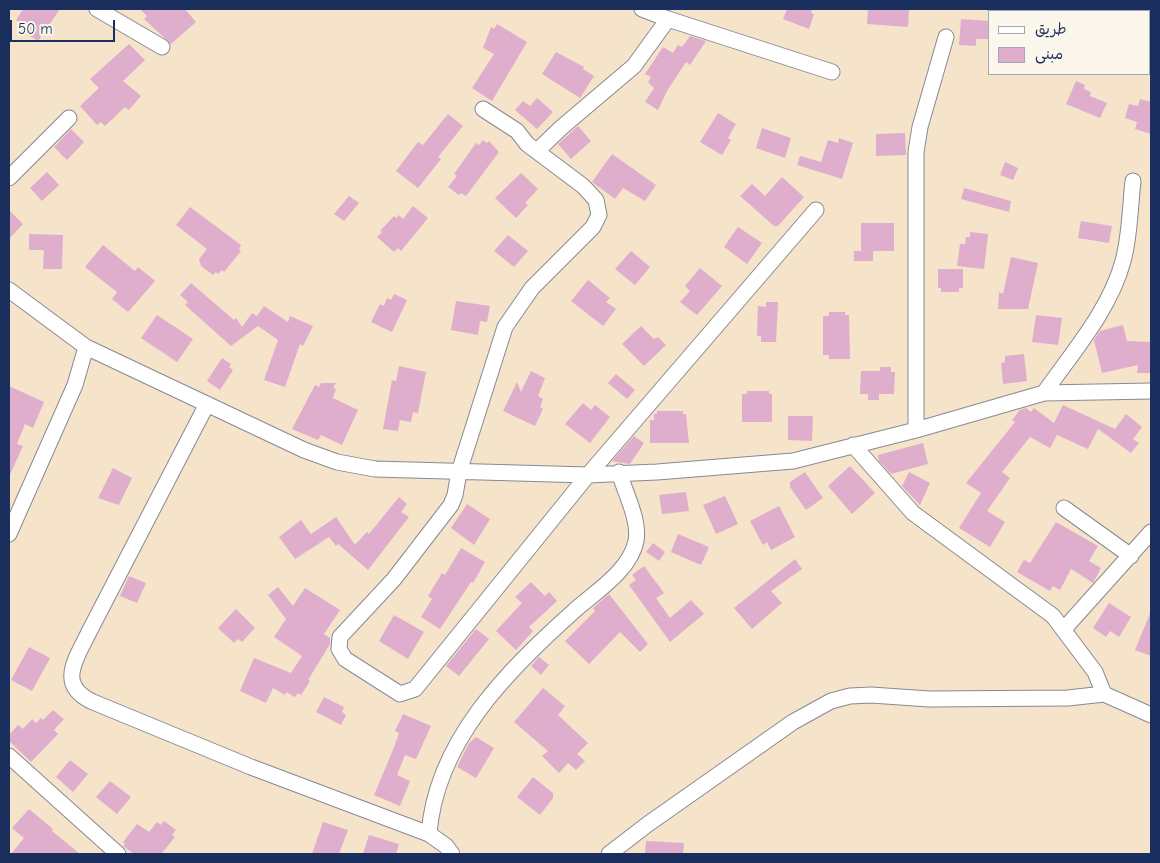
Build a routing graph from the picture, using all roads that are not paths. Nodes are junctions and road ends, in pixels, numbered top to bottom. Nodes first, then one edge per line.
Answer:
1 (97, 9) edge
2 (642, 9) edge
3 (668, 19) junction
4 (946, 37) dead end
5 (162, 47) dead end
6 (832, 72) dead end
7 (483, 109) dead end
8 (68, 118) dead end
9 (537, 151) junction
10 (9, 178) edge
11 (1133, 181) dead end
12 (816, 210) dead end
13 (9, 290) edge
14 (86, 347) junction
15 (1151, 391) edge
16 (1044, 393) junction
17 (207, 404) junction
18 (916, 430) junction
19 (854, 445) junction
20 (459, 472) junction
21 (619, 472) junction
22 (588, 475) junction
23 (1064, 508) dead end
24 (1151, 532) edge
25 (9, 534) edge
26 (1131, 556) junction
27 (1064, 629) junction
28 (1104, 694) junction
29 (1151, 715) edge
30 (9, 756) edge
31 (429, 834) junction
32 (118, 854) edge
33 (452, 854) edge
34 (609, 854) edge

1 - 5 street
2 - 3 street
3 - 6 street
3 - 9 street
4 - 18 street
7 - 9 street
8 - 10 street
9 - 20 street
11 - 16 street
12 - 22 street
13 - 14 street
14 - 17 street
14 - 25 street
15 - 16 street
16 - 18 street
17 - 20 street
17 - 31 street
18 - 19 street
19 - 21 street
19 - 27 street
20 - 22 street
20 - 22 street
21 - 22 street
21 - 31 street
23 - 26 street
24 - 26 street
26 - 27 street
27 - 28 street
28 - 29 street
28 - 34 street
30 - 32 street
31 - 33 street

